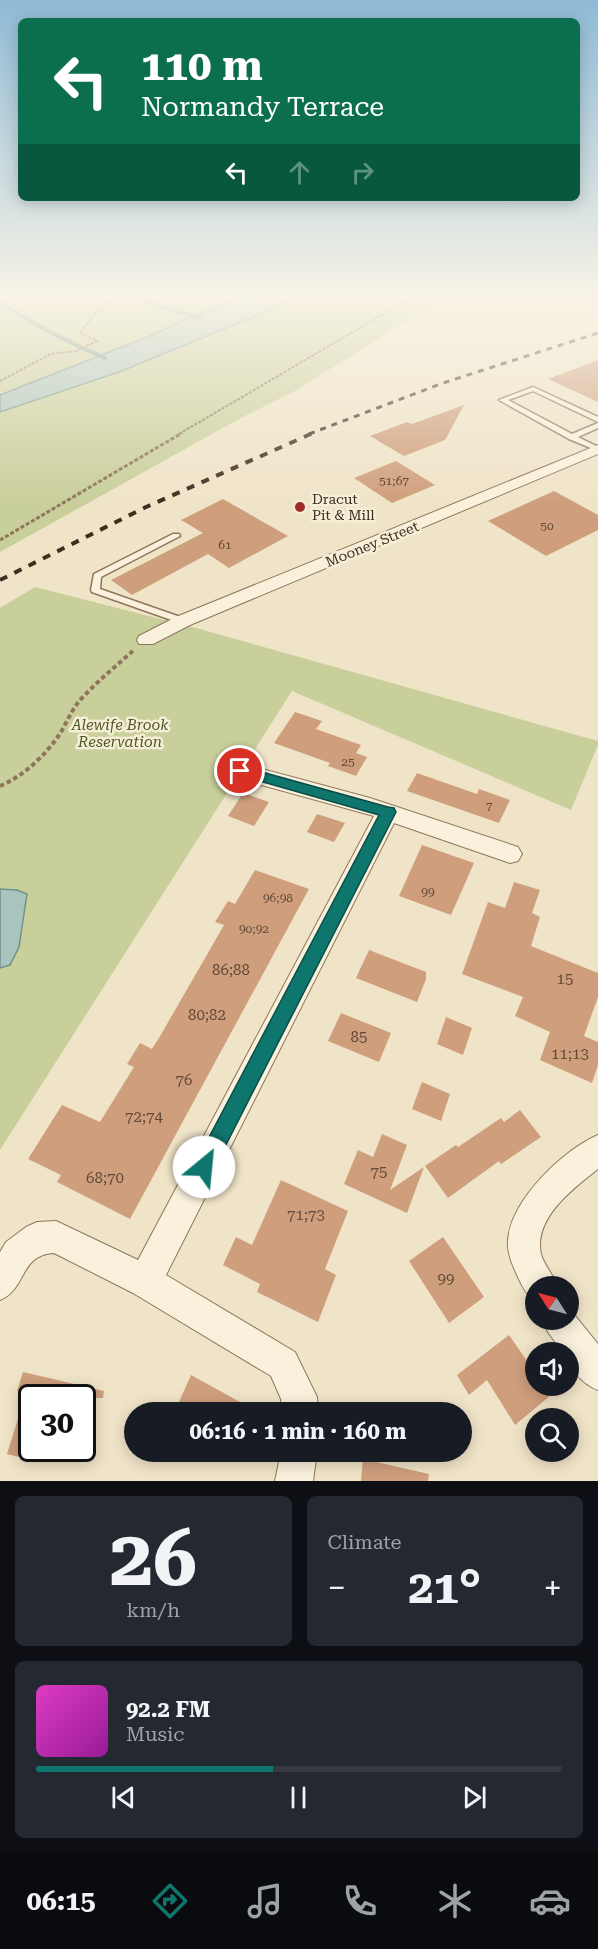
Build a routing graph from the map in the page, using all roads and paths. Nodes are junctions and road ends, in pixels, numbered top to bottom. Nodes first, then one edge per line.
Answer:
1 (32, 364) edge
2 (299, 364) edge
3 (0, 381) edge
4 (598, 420) edge
5 (598, 425) edge
6 (572, 437) junction
7 (597, 449) edge
8 (176, 536) dead end
9 (0, 540) edge
10 (183, 621) junction
11 (146, 640) joint
12 (240, 771) dead end
13 (0, 786) edge
14 (388, 812) junction
15 (510, 854) dead end
16 (598, 1150) edge
17 (536, 1276) edge
18 (145, 1281) junction
19 (0, 1284) edge
20 (567, 1330) edge
21 (598, 1373) edge
22 (299, 1402) edge
23 (297, 1462) edge
24 (294, 1481) edge

1 - 3 path
2 - 9 path
4 - 6 lane
5 - 6 lane
6 - 7 lane
7 - 10 street, Mooney Street
8 - 10 lane
10 - 11 street, Mooney Street
11 - 13 path
12 - 14 street
14 - 15 street
14 - 18 street
16 - 17 street
18 - 19 street
18 - 22 street
20 - 21 street
23 - 24 street

